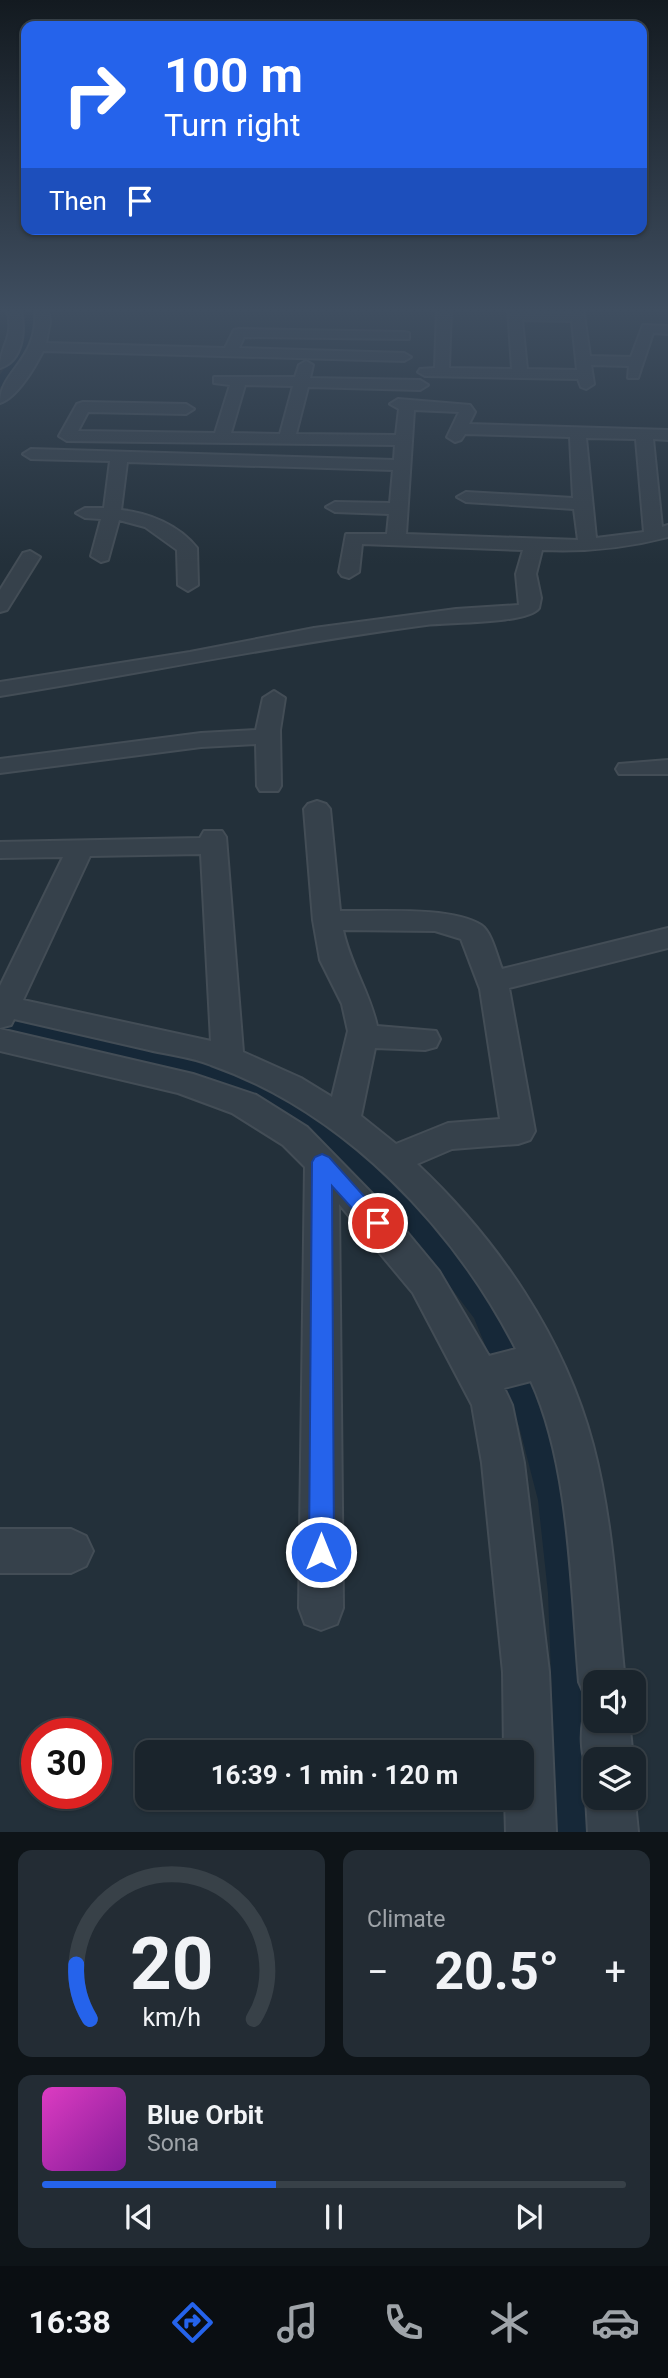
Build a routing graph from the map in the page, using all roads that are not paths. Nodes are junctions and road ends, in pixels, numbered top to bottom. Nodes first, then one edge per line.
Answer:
1 (235, 393) edge
2 (299, 393) edge
3 (186, 410) dead end
4 (578, 433) junction
5 (645, 435) junction
6 (668, 435) edge
7 (75, 436) junction
8 (222, 437) junction
9 (287, 437) junction
10 (404, 440) junction
11 (31, 454) dead end
12 (65, 455) junction
13 (119, 456) junction
14 (401, 465) junction
15 (466, 497) dead end
16 (582, 504) junction
17 (335, 507) dead end
18 (398, 509) junction
19 (85, 513) dead end
20 (112, 513) junction
21 (662, 537) edge
22 (396, 539) junction
23 (537, 545) junction
24 (588, 545) junction
25 (101, 556) dead end
26 (30, 557) dead end
27 (349, 572) dead end
28 (8, 580) edge
29 (188, 585) dead end
30 (0, 606) edge
31 (0, 690) edge
32 (274, 698) dead end
33 (268, 737) junction
34 (0, 766) edge
35 (668, 767) edge
36 (628, 769) dead end
37 (269, 786) dead end
38 (317, 809) dead end
39 (80, 849) junction
40 (0, 850) edge
41 (327, 920) junction
42 (668, 938) edge
43 (492, 982) junction
44 (2, 1017) edge
45 (362, 1035) junction
46 (425, 1039) dead end
47 (228, 1058) junction
48 (343, 1121) junction
49 (391, 1161) junction
50 (322, 1162) junction
51 (511, 1368) junction
52 (0, 1551) edge
53 (71, 1551) dead end
54 (321, 1608) dead end
55 (601, 1670) edge
56 (612, 1810) edge
57 (531, 1832) edge
58 (613, 1832) edge

1 - 8 street
2 - 9 street
3 - 7 street
4 - 5 street
4 - 10 street
4 - 16 street
5 - 6 street
5 - 21 street
7 - 8 street
7 - 12 street
8 - 9 street
9 - 10 street
10 - 14 street
11 - 12 street
12 - 13 street
13 - 14 street
13 - 20 street
14 - 18 street
15 - 16 street
16 - 24 street
17 - 18 street
18 - 22 street
19 - 20 street
20 - 25 street
20 - 29 street
21 - 24 street
22 - 23 street
22 - 27 street
23 - 24 street
23 - 31 street
26 - 28 street
28 - 30 street
32 - 33 street
33 - 34 street
33 - 37 street
35 - 36 street
38 - 41 street
39 - 40 street
39 - 44 street
39 - 47 street
41 - 43 street
41 - 45 street
42 - 43 street
43 - 49 street
44 - 47 street
44 - 50 street
45 - 46 street
45 - 48 street
47 - 48 street
48 - 49 street
49 - 51 street
50 - 51 street
50 - 54 street
51 - 55 street
51 - 57 street
52 - 53 street
56 - 58 street

